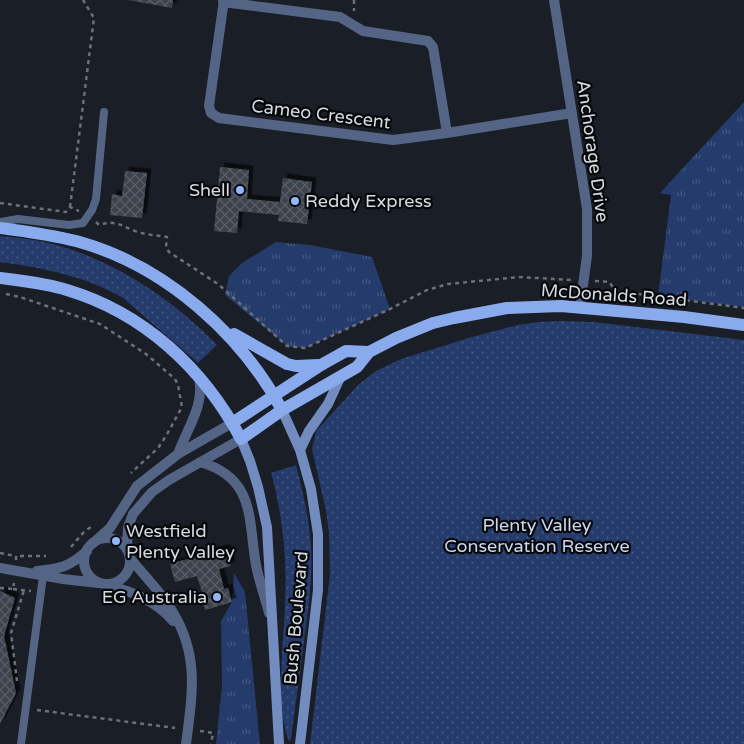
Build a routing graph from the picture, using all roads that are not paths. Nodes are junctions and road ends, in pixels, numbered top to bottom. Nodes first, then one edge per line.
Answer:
1 (554, 0) edge
2 (224, 1) edge
3 (104, 112) dead end
4 (572, 113) junction
5 (447, 133) junction
6 (0, 222) edge
7 (0, 228) edge
8 (0, 278) edge
9 (580, 307) junction
10 (744, 325) edge
11 (222, 327) junction
12 (370, 352) junction
13 (321, 365) junction
14 (199, 376) junction
15 (340, 378) junction
16 (274, 394) junction
17 (282, 410) junction
18 (232, 423) junction
19 (241, 439) junction
20 (300, 450) junction
21 (178, 454) junction
22 (200, 462) junction
23 (90, 547) junction
24 (128, 554) junction
25 (0, 568) edge
26 (18, 570) junction
27 (43, 576) junction
28 (102, 584) junction
29 (272, 622) junction
30 (183, 636) junction
31 (22, 744) edge
32 (186, 744) edge
33 (279, 744) edge
34 (300, 744) edge

1 - 4 street, Anchorage Drive
2 - 5 street
2 - 5 street, Cameo Crescent
3 - 6 lane
4 - 5 street, Cameo Crescent
4 - 9 street, Anchorage Drive
7 - 11 main road
8 - 14 main road
9 - 10 main road, McDonalds Road
9 - 12 main road, McDonalds Road
11 - 13 main road
11 - 16 main road
12 - 13 main road, McDonalds Road
12 - 15 main road, McDonalds Road
13 - 16 main road, McDonalds Road
14 - 18 main road
14 - 21 street
15 - 17 main road, McDonalds Road
15 - 20 main road
16 - 17 main road
16 - 18 main road, McDonalds Road
17 - 19 main road, McDonalds Road
17 - 20 main road, Bush Boulevard
18 - 19 main road
18 - 21 street
19 - 22 street
19 - 29 main road, Bush Boulevard
20 - 34 main road, Bush Boulevard
21 - 23 street
22 - 24 street
22 - 29 street
23 - 24 street
23 - 26 street
23 - 28 street
24 - 28 street
24 - 30 street
25 - 26 street
26 - 27 street
27 - 28 street
27 - 31 lane
28 - 30 street
29 - 33 main road, Bush Boulevard
30 - 32 street

